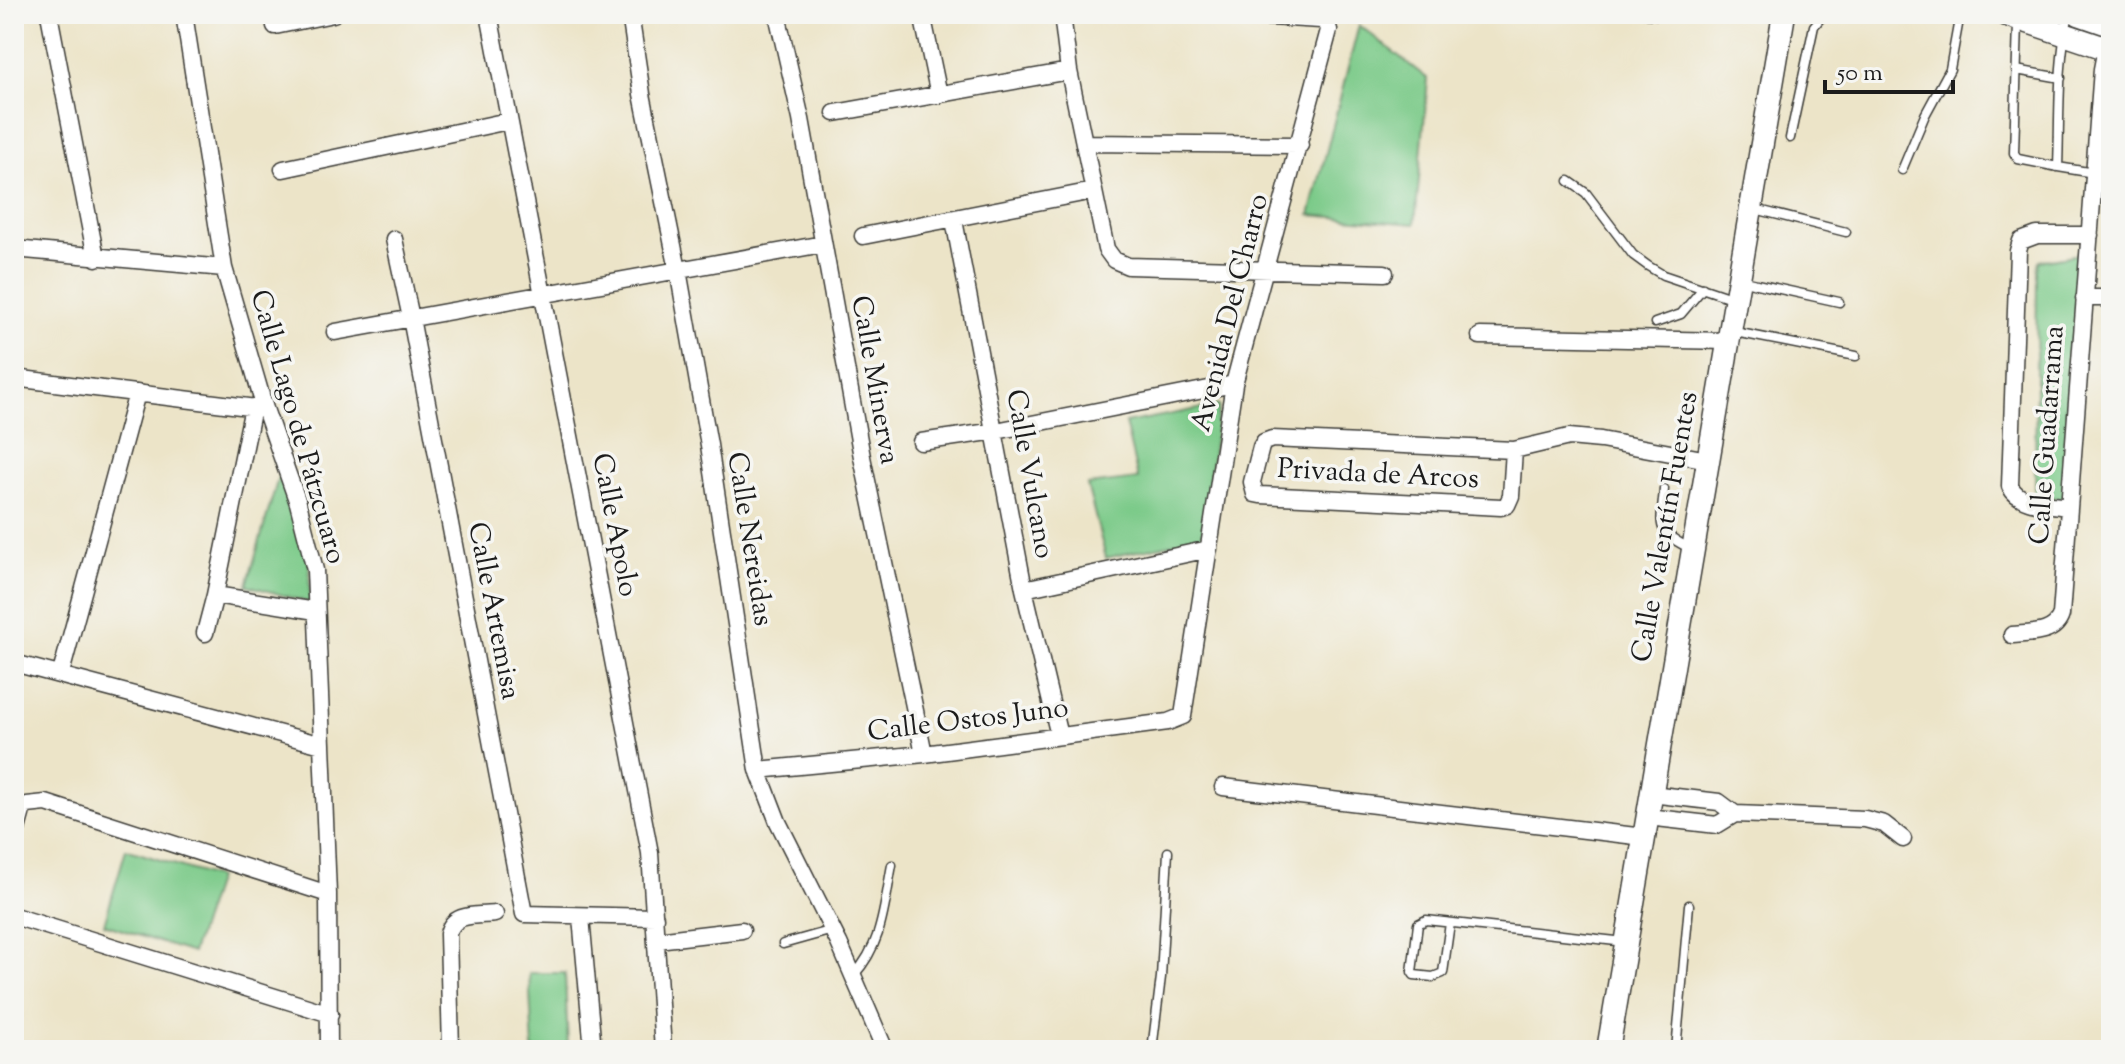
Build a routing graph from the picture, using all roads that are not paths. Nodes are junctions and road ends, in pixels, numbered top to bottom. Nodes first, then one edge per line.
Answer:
1 (49, 14) edge
2 (184, 14) edge
3 (333, 14) edge
4 (489, 14) edge
5 (630, 14) edge
6 (777, 14) edge
7 (922, 14) edge
8 (1062, 14) edge
9 (1216, 14) edge
10 (1647, 14) edge
11 (1679, 14) edge
12 (1784, 14) edge
13 (1824, 14) edge
14 (1960, 14) edge
15 (2079, 14) edge
16 (2014, 15) edge
17 (2067, 24) edge
18 (2111, 25) edge
19 (275, 26) dead end
20 (2108, 49) edge
21 (2016, 70) junction
22 (1069, 71) junction
23 (2061, 78) junction
24 (939, 95) junction
25 (835, 113) dead end
26 (508, 121) junction
27 (1790, 138) dead end
28 (1084, 143) junction
29 (1300, 145) junction
30 (2058, 167) junction
31 (283, 169) dead end
32 (1902, 170) dead end
33 (2094, 173) junction
34 (1569, 181) dead end
35 (1093, 191) junction
36 (1750, 208) junction
37 (954, 220) junction
38 (1846, 232) dead end
39 (2090, 235) junction
40 (863, 236) dead end
41 (394, 239) dead end
42 (823, 244) junction
43 (14, 249) edge
44 (96, 258) junction
45 (224, 268) junction
46 (678, 270) junction
47 (1266, 270) junction
48 (1385, 273) dead end
49 (1703, 288) junction
50 (1736, 290) junction
51 (542, 294) junction
52 (2084, 298) junction
53 (2111, 298) edge
54 (1839, 302) dead end
55 (411, 318) junction
56 (1655, 323) dead end
57 (335, 332) dead end
58 (1480, 336) dead end
59 (1728, 336) junction
60 (1856, 356) dead end
61 (14, 378) edge
62 (1234, 384) junction
63 (137, 393) junction
64 (259, 408) junction
65 (996, 431) junction
66 (921, 442) dead end
67 (1514, 450) junction
68 (1708, 460) junction
69 (1664, 489) dead end
70 (2069, 507) junction
71 (1209, 549) junction
72 (1693, 549) junction
73 (1024, 589) junction
74 (215, 595) junction
75 (316, 611) junction
76 (205, 633) dead end
77 (2012, 635) dead end
78 (14, 663) edge
79 (61, 673) junction
80 (1183, 716) joint
81 (1059, 736) junction
82 (322, 745) junction
83 (924, 754) junction
84 (758, 770) junction
85 (1223, 787) dead end
86 (1651, 794) junction
87 (1735, 814) junction
88 (1646, 827) junction
89 (1903, 839) dead end
90 (14, 840) edge
91 (1168, 852) dead end
92 (892, 865) dead end
93 (328, 894) junction
94 (1689, 905) dead end
95 (495, 914) dead end
96 (14, 916) edge
97 (581, 917) junction
98 (655, 917) junction
99 (1450, 923) junction
100 (742, 930) dead end
101 (833, 930) junction
102 (657, 940) junction
103 (1626, 943) junction
104 (783, 944) dead end
105 (853, 976) junction
106 (330, 1014) junction
107 (329, 1050) edge
108 (451, 1050) edge
109 (593, 1050) edge
110 (663, 1050) edge
111 (885, 1050) edge
112 (1152, 1050) edge
113 (1608, 1050) edge
114 (1676, 1050) edge

1 - 44 street
2 - 45 street, Calle Lago de Pátzcuaro
3 - 19 street
4 - 26 street, Calle Apolo
5 - 46 street, Calle Nereidas
6 - 42 street, Calle Minerva
7 - 24 street
8 - 22 street
9 - 29 street, Avenida Del Charro
10 - 11 lane
12 - 36 street, Calle Valentín Fuentes
13 - 27 lane
14 - 32 lane
15 - 18 street
16 - 17 street
16 - 21 lane
17 - 20 street
17 - 23 lane
20 - 33 street, Calle Guadarrama
21 - 23 lane
21 - 30 lane
22 - 24 street
22 - 28 street
23 - 30 lane
24 - 25 street
26 - 31 street
26 - 51 street, Calle Apolo
28 - 29 street
28 - 35 street
29 - 47 street, Avenida Del Charro
30 - 33 lane
33 - 39 street, Calle Guadarrama
34 - 49 lane
35 - 37 street
35 - 47 street
36 - 38 lane
36 - 50 street, Calle Valentín Fuentes
37 - 40 street
37 - 65 street, Calle Vulcano
39 - 52 street, Calle Guadarrama
39 - 70 street
41 - 55 street, Calle Artemisa
42 - 46 street
42 - 83 street, Calle Minerva
43 - 44 street
44 - 45 street
45 - 64 street, Calle Lago de Pátzcuaro
46 - 51 street
46 - 84 street, Calle Nereidas
47 - 48 street
47 - 62 street, Avenida Del Charro
49 - 50 lane
49 - 56 lane
50 - 54 lane
50 - 59 street, Calle Valentín Fuentes
51 - 55 street
51 - 98 street, Calle Apolo
52 - 53 street
52 - 70 street, Calle Guadarrama
55 - 57 street
55 - 97 street, Calle Artemisa
58 - 59 street
59 - 60 lane
59 - 68 street, Calle Valentín Fuentes
61 - 63 street
62 - 65 street
62 - 71 street, Avenida Del Charro
63 - 64 street
63 - 79 street
64 - 74 street
64 - 75 street, Calle Lago de Pátzcuaro
65 - 66 street
65 - 73 street, Calle Vulcano
67 - 67 street, Privada de Arcos
67 - 68 street, Privada de Arcos
68 - 72 street, Calle Valentín Fuentes
69 - 72 lane
70 - 77 street, Calle Guadarrama
71 - 73 street
71 - 80 street, Avenida Del Charro
72 - 86 street, Calle Valentín Fuentes
73 - 81 street, Calle Vulcano
74 - 75 street
74 - 76 street
75 - 82 street, Calle Lago de Pátzcuaro
78 - 79 street
79 - 82 street
80 - 81 street, Calle Ostos Juno
81 - 83 street, Calle Ostos Juno
82 - 93 street, Calle Lago de Pátzcuaro
83 - 84 street, Calle Ostos Juno
84 - 101 street, Calle Nereidas
85 - 88 street
86 - 87 street
86 - 88 street, Calle Valentín Fuentes
87 - 88 street
87 - 89 street
88 - 103 street, Calle Valentín Fuentes
90 - 93 street
91 - 112 lane
92 - 105 lane
93 - 106 street, Calle Lago de Pátzcuaro
94 - 114 lane
95 - 108 street
96 - 106 street
97 - 98 street
97 - 109 street
98 - 102 street, Calle Apolo
99 - 99 lane
99 - 103 lane
100 - 102 street
101 - 104 lane
101 - 105 street, Calle Nereidas
102 - 110 street, Calle Apolo
103 - 113 street, Calle Valentín Fuentes
105 - 111 street, Calle Nereidas
106 - 107 street, Calle Lago de Pátzcuaro

